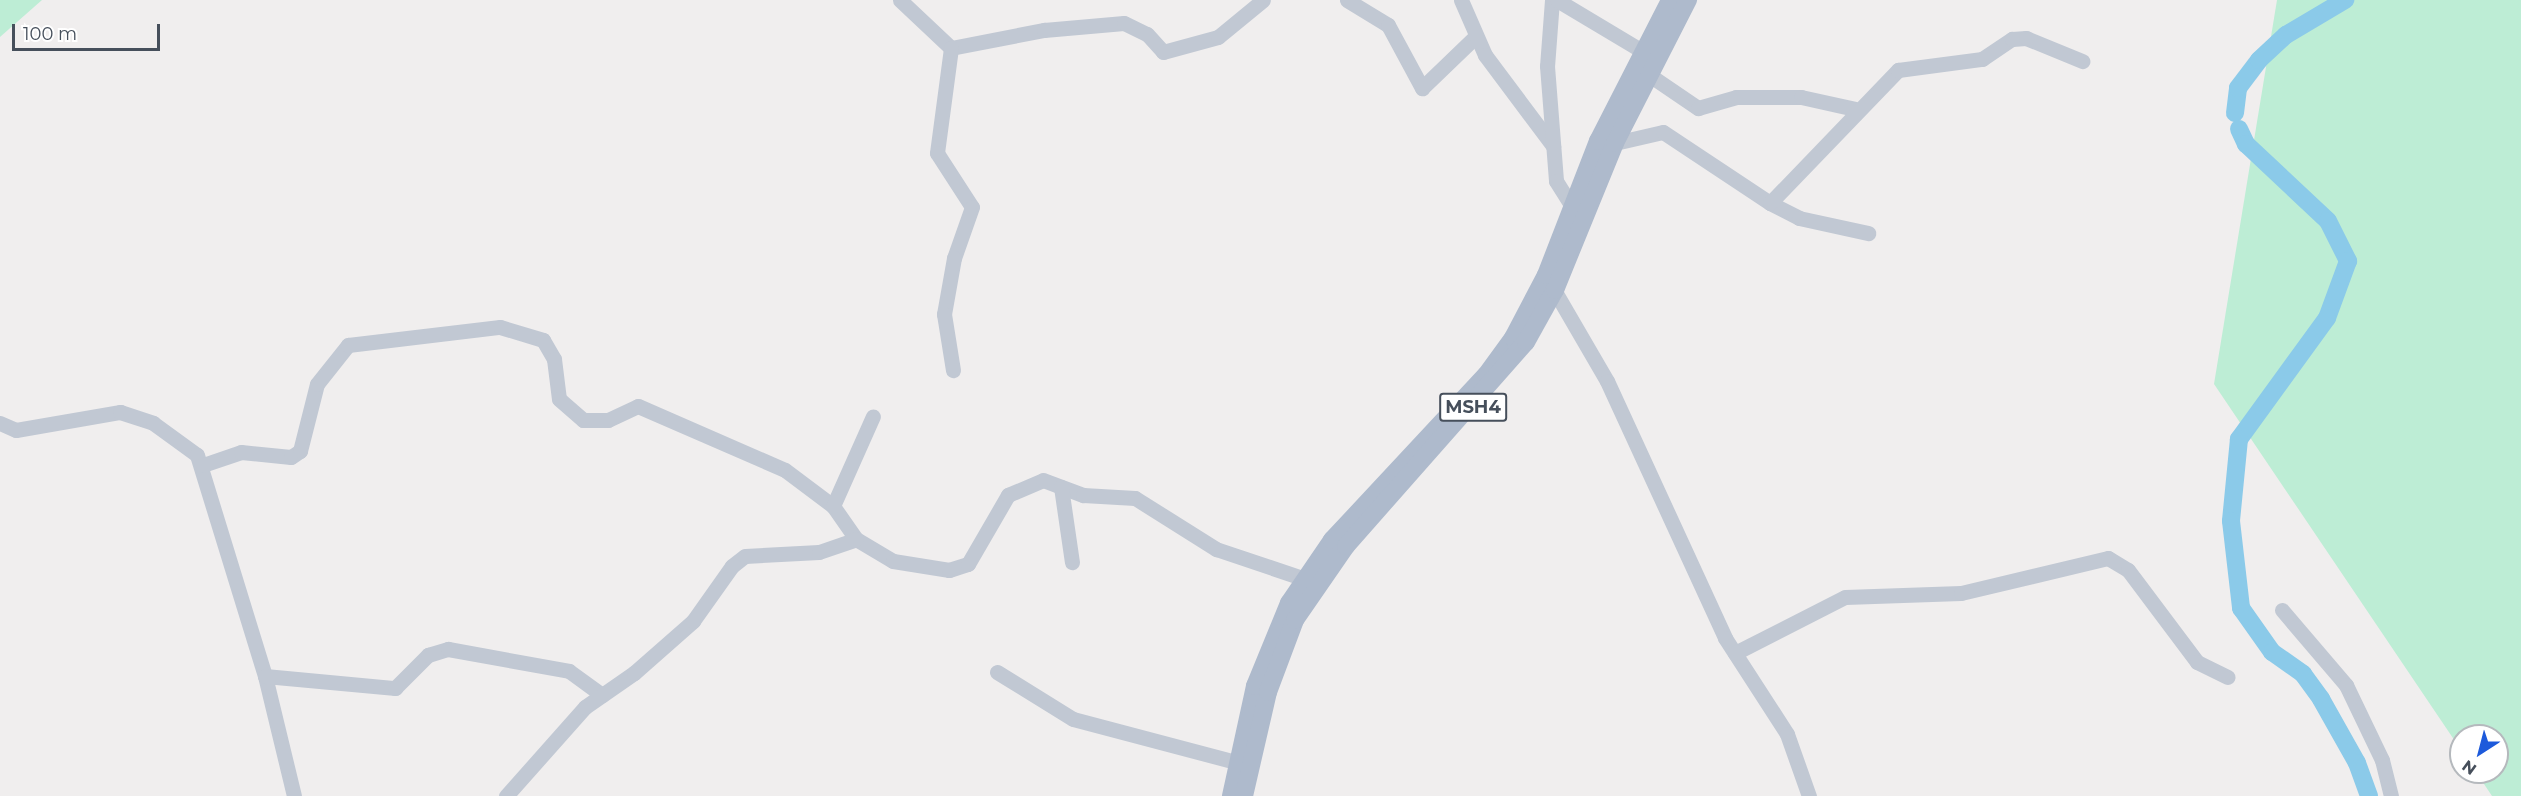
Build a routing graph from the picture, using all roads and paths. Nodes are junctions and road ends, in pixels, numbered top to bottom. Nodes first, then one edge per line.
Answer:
1 (900, 0) edge
2 (1263, 0) edge
3 (1347, 0) edge
4 (1461, 0) edge
5 (1552, 0) edge
6 (1557, 0) edge
7 (1670, 0) edge
8 (1688, 0) edge
9 (1476, 36) junction
10 (951, 48) junction
11 (2082, 62) dead end
12 (1643, 64) junction
13 (1856, 109) junction
14 (1615, 143) junction
15 (1553, 146) junction
16 (1770, 203) junction
17 (1576, 214) junction
18 (1868, 233) dead end
19 (1550, 283) junction
20 (953, 370) dead end
21 (873, 416) dead end
22 (0, 423) edge
23 (203, 465) junction
24 (1061, 487) junction
25 (833, 506) junction
26 (856, 539) junction
27 (1072, 562) dead end
28 (1310, 581) junction
29 (2282, 610) dead end
30 (1735, 653) junction
31 (998, 672) dead end
32 (265, 676) junction
33 (2228, 677) dead end
34 (602, 695) junction
35 (1244, 763) junction
36 (294, 796) edge
37 (506, 796) edge
38 (1231, 796) edge
39 (1244, 796) edge
40 (1809, 796) edge
41 (2391, 796) edge

1 - 10 street
2 - 10 street
3 - 9 street
4 - 9 street
5 - 15 street
6 - 12 street
7 - 12 main road, MSH4
8 - 12 main road, MSH4
9 - 15 street
10 - 20 street
11 - 13 street
12 - 13 street
12 - 14 main road, MSH4
12 - 17 main road, MSH4
13 - 16 street
14 - 16 street
14 - 17 main road, MSH4
15 - 17 street
16 - 18 street
17 - 19 main road, MSH4
19 - 28 main road, MSH4
19 - 30 street
21 - 25 street
22 - 23 street
23 - 25 street
23 - 32 street
24 - 26 street
24 - 27 street
24 - 28 street
25 - 26 street
26 - 34 street
28 - 35 main road, MSH4
29 - 41 street
30 - 33 street
30 - 40 street
31 - 35 street
32 - 34 street
32 - 36 street
34 - 37 street
35 - 38 main road, MSH4
35 - 39 main road, MSH4

